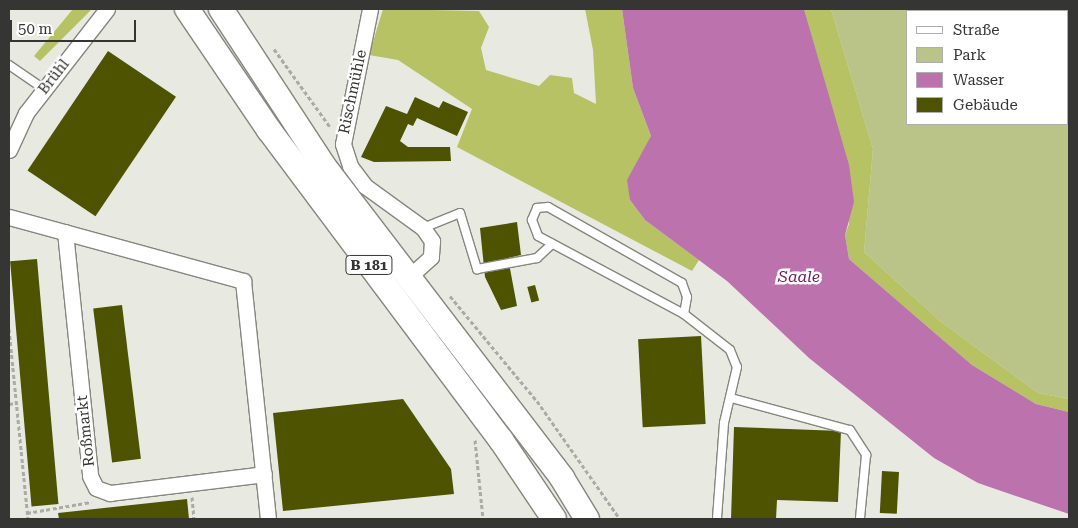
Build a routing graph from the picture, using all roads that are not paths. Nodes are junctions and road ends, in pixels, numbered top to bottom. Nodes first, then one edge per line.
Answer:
1 (107, 9) edge
2 (187, 9) edge
3 (221, 9) edge
4 (370, 9) edge
5 (9, 65) edge
6 (44, 89) junction
7 (9, 150) edge
8 (9, 216) edge
9 (423, 228) junction
10 (65, 232) junction
11 (552, 244) junction
12 (416, 271) junction
13 (684, 314) junction
14 (732, 398) junction
15 (264, 474) junction
16 (268, 519) edge
17 (554, 519) edge
18 (587, 519) edge
19 (717, 519) edge
20 (860, 519) edge

1 - 6 street, Brühl
2 - 17 main road, B 181
3 - 12 main road, B 181
4 - 9 street, Rischmühle
5 - 6 lane
6 - 7 street, Brühl
8 - 10 street
9 - 11 lane
9 - 12 street
10 - 15 street
10 - 15 street, Roßmarkt
11 - 13 lane
11 - 13 lane
12 - 18 main road, B 181
13 - 14 lane
14 - 19 lane
14 - 20 lane
15 - 16 street

